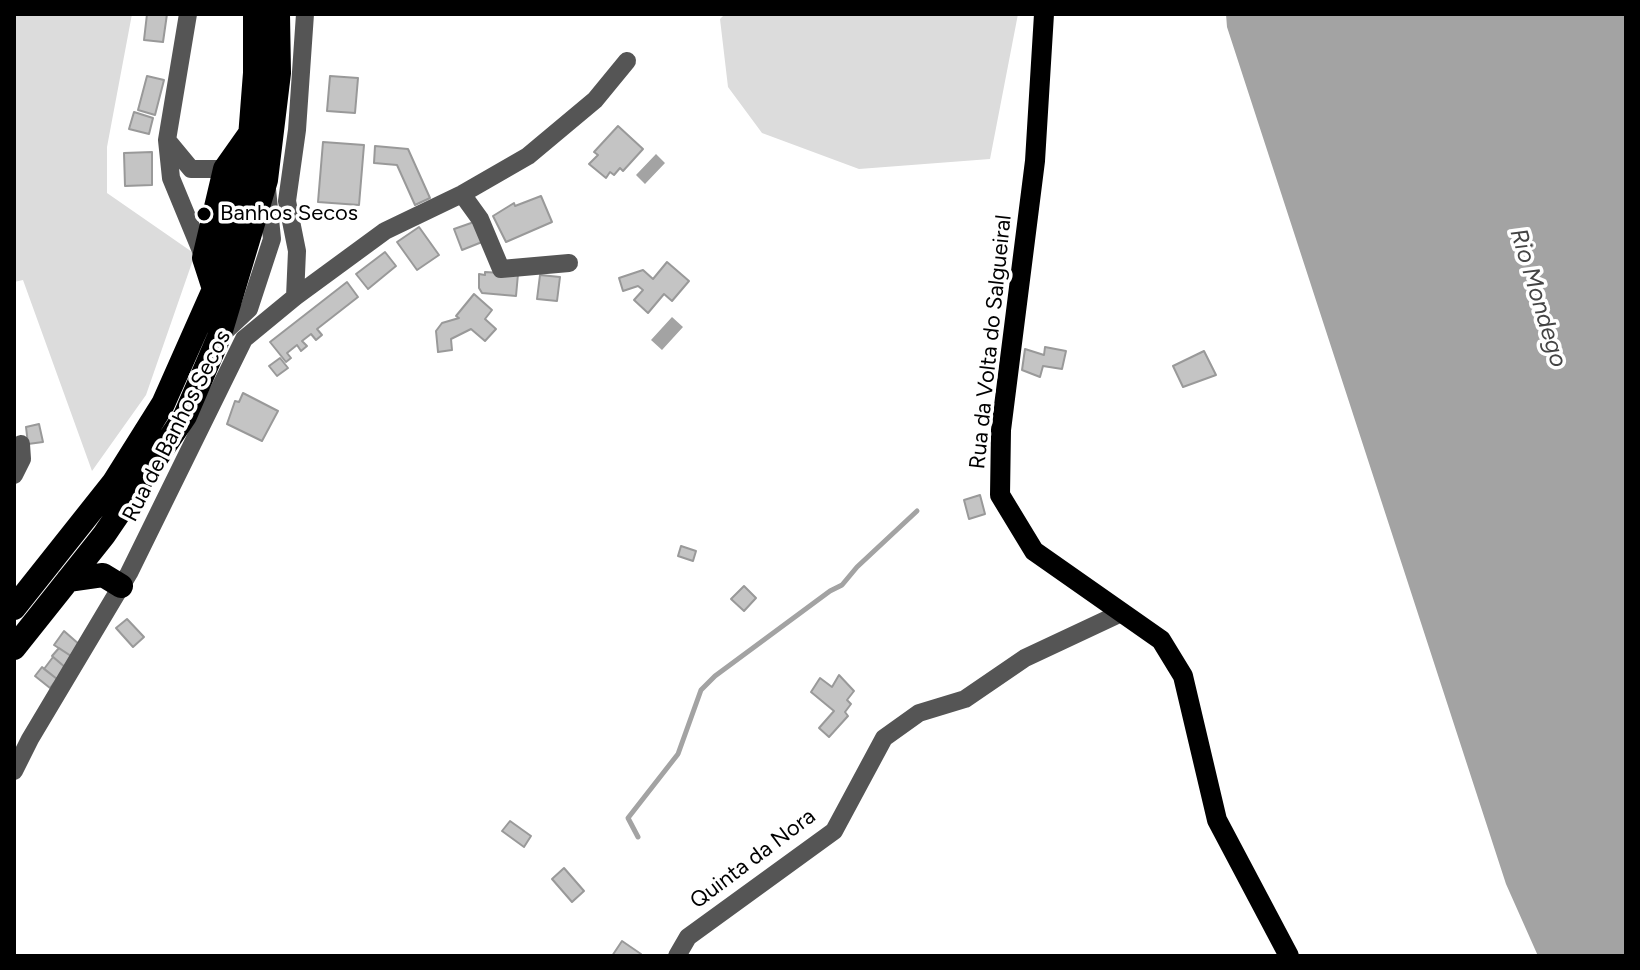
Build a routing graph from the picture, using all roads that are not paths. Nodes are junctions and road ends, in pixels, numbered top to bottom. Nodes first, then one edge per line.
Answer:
1 (188, 14) edge
2 (255, 14) edge
3 (278, 14) edge
4 (305, 14) edge
5 (1044, 14) edge
6 (627, 61) dead end
7 (249, 134) junction
8 (167, 140) junction
9 (225, 169) junction
10 (462, 194) junction
11 (204, 258) junction
12 (569, 263) dead end
13 (214, 289) junction
14 (295, 297) junction
15 (21, 444) dead end
16 (14, 475) edge
17 (104, 535) junction
18 (125, 579) junction
19 (68, 580) junction
20 (14, 608) edge
21 (1121, 613) junction
22 (14, 648) edge
23 (14, 771) edge
24 (677, 956) edge
25 (1289, 956) edge

1 - 8 street
2 - 7 highway
3 - 17 highway
4 - 14 street
5 - 21 main road, Rua da Volta do Salgueiral
6 - 10 street, Rua de Banhos Secos
7 - 9 highway
7 - 13 highway
8 - 9 street
8 - 11 street
9 - 11 highway
10 - 12 street
10 - 14 street, Rua de Banhos Secos
11 - 13 highway
13 - 20 highway
14 - 18 street, Rua de Banhos Secos
15 - 16 street
17 - 18 highway
17 - 19 highway
18 - 19 highway
18 - 23 street, Rua de Banhos Secos
19 - 22 highway
21 - 24 street, Quinta da Nora
21 - 25 main road, Rua da Volta do Salgueiral

